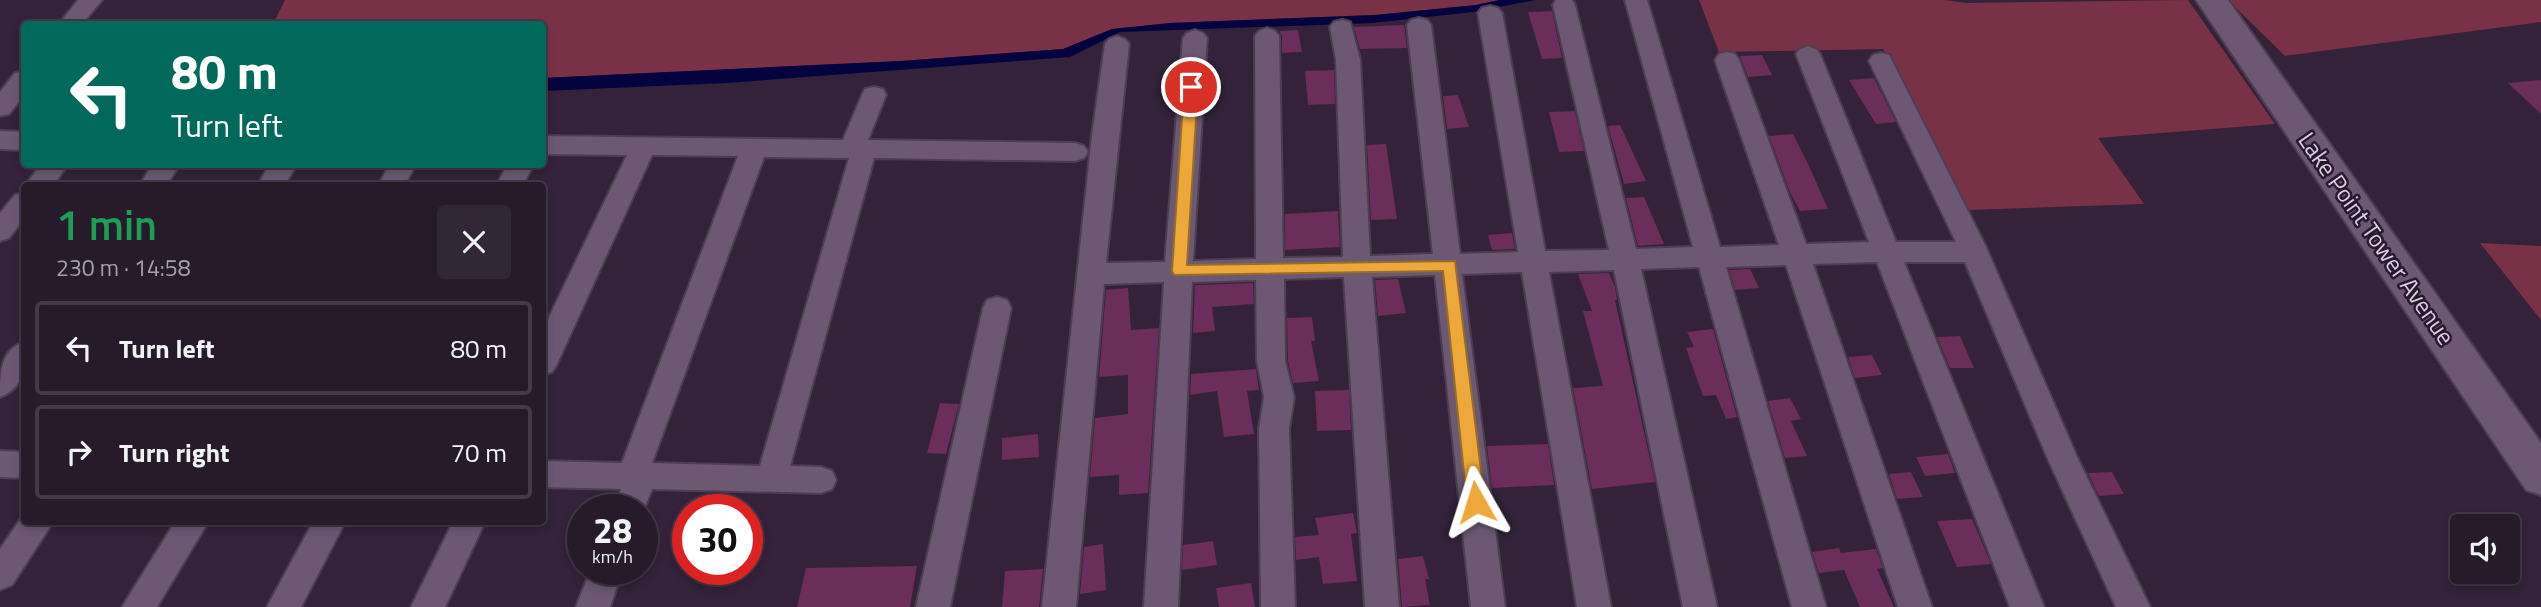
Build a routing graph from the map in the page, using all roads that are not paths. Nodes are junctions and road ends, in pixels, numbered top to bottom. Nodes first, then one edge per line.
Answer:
1 (90, 0) edge
2 (1636, 0) edge
3 (2212, 0) edge
4 (1564, 5) dead end
5 (1490, 13) dead end
6 (72, 21) edge
7 (1419, 25) dead end
8 (1342, 27) dead end
9 (1267, 36) dead end
10 (1195, 38) dead end
11 (1117, 44) dead end
12 (1808, 54) dead end
13 (1727, 60) dead end
14 (1881, 61) dead end
15 (21, 83) edge
16 (874, 95) dead end
17 (0, 108) edge
18 (0, 140) edge
19 (21, 141) edge
20 (546, 145) edge
21 (643, 146) junction
22 (754, 148) junction
23 (858, 150) junction
24 (1075, 152) dead end
25 (52, 168) edge
26 (41, 182) edge
27 (21, 206) edge
28 (0, 231) edge
29 (1971, 250) junction
30 (1887, 251) junction
31 (1796, 254) junction
32 (1710, 256) junction
33 (1625, 259) junction
34 (1535, 262) junction
35 (1357, 265) junction
36 (1450, 265) junction
37 (1268, 268) junction
38 (1179, 271) junction
39 (1093, 274) junction
40 (997, 308) dead end
41 (546, 355) edge
42 (21, 357) edge
43 (0, 385) edge
44 (0, 464) edge
45 (21, 465) edge
46 (546, 474) edge
47 (637, 476) junction
48 (2541, 477) edge
49 (771, 480) junction
50 (821, 480) dead end
51 (633, 494) edge
52 (35, 525) edge
53 (189, 525) edge
54 (327, 525) edge
55 (468, 525) edge
56 (0, 575) edge
57 (601, 585) edge
58 (139, 607) edge
59 (284, 607) edge
60 (428, 607) edge
61 (593, 607) edge
62 (933, 607) edge
63 (1059, 607) edge
64 (1160, 607) edge
65 (1278, 607) edge
66 (1382, 607) edge
67 (1488, 607) edge
68 (1594, 607) edge
69 (1700, 607) edge
70 (1809, 607) edge
71 (1915, 607) edge
72 (2027, 607) edge
73 (2133, 607) edge

1 - 6 street
2 - 32 street
3 - 48 street, Lake Point Tower Avenue
4 - 33 street
5 - 34 street
7 - 36 street
8 - 35 street
9 - 37 street
10 - 38 street
11 - 39 street
12 - 30 street
13 - 31 street
14 - 29 street
15 - 17 street
16 - 23 street
18 - 19 street
20 - 21 street
21 - 22 street
21 - 41 street
22 - 23 street
22 - 47 street
23 - 24 street
23 - 49 street
25 - 26 street
27 - 28 street
29 - 30 street
29 - 73 street
30 - 31 street
30 - 72 street
31 - 32 street
31 - 71 street
32 - 33 street
32 - 70 street
33 - 34 street
33 - 69 street
34 - 36 street
34 - 68 street
35 - 36 street
35 - 37 street
35 - 66 street
36 - 67 street
37 - 38 street
37 - 65 street
38 - 39 street
38 - 64 street
39 - 63 street
40 - 62 street
42 - 43 street
44 - 45 street
46 - 47 street
47 - 49 street
47 - 51 street
49 - 50 street
52 - 56 street
53 - 58 street
54 - 59 street
55 - 60 street
57 - 61 street

